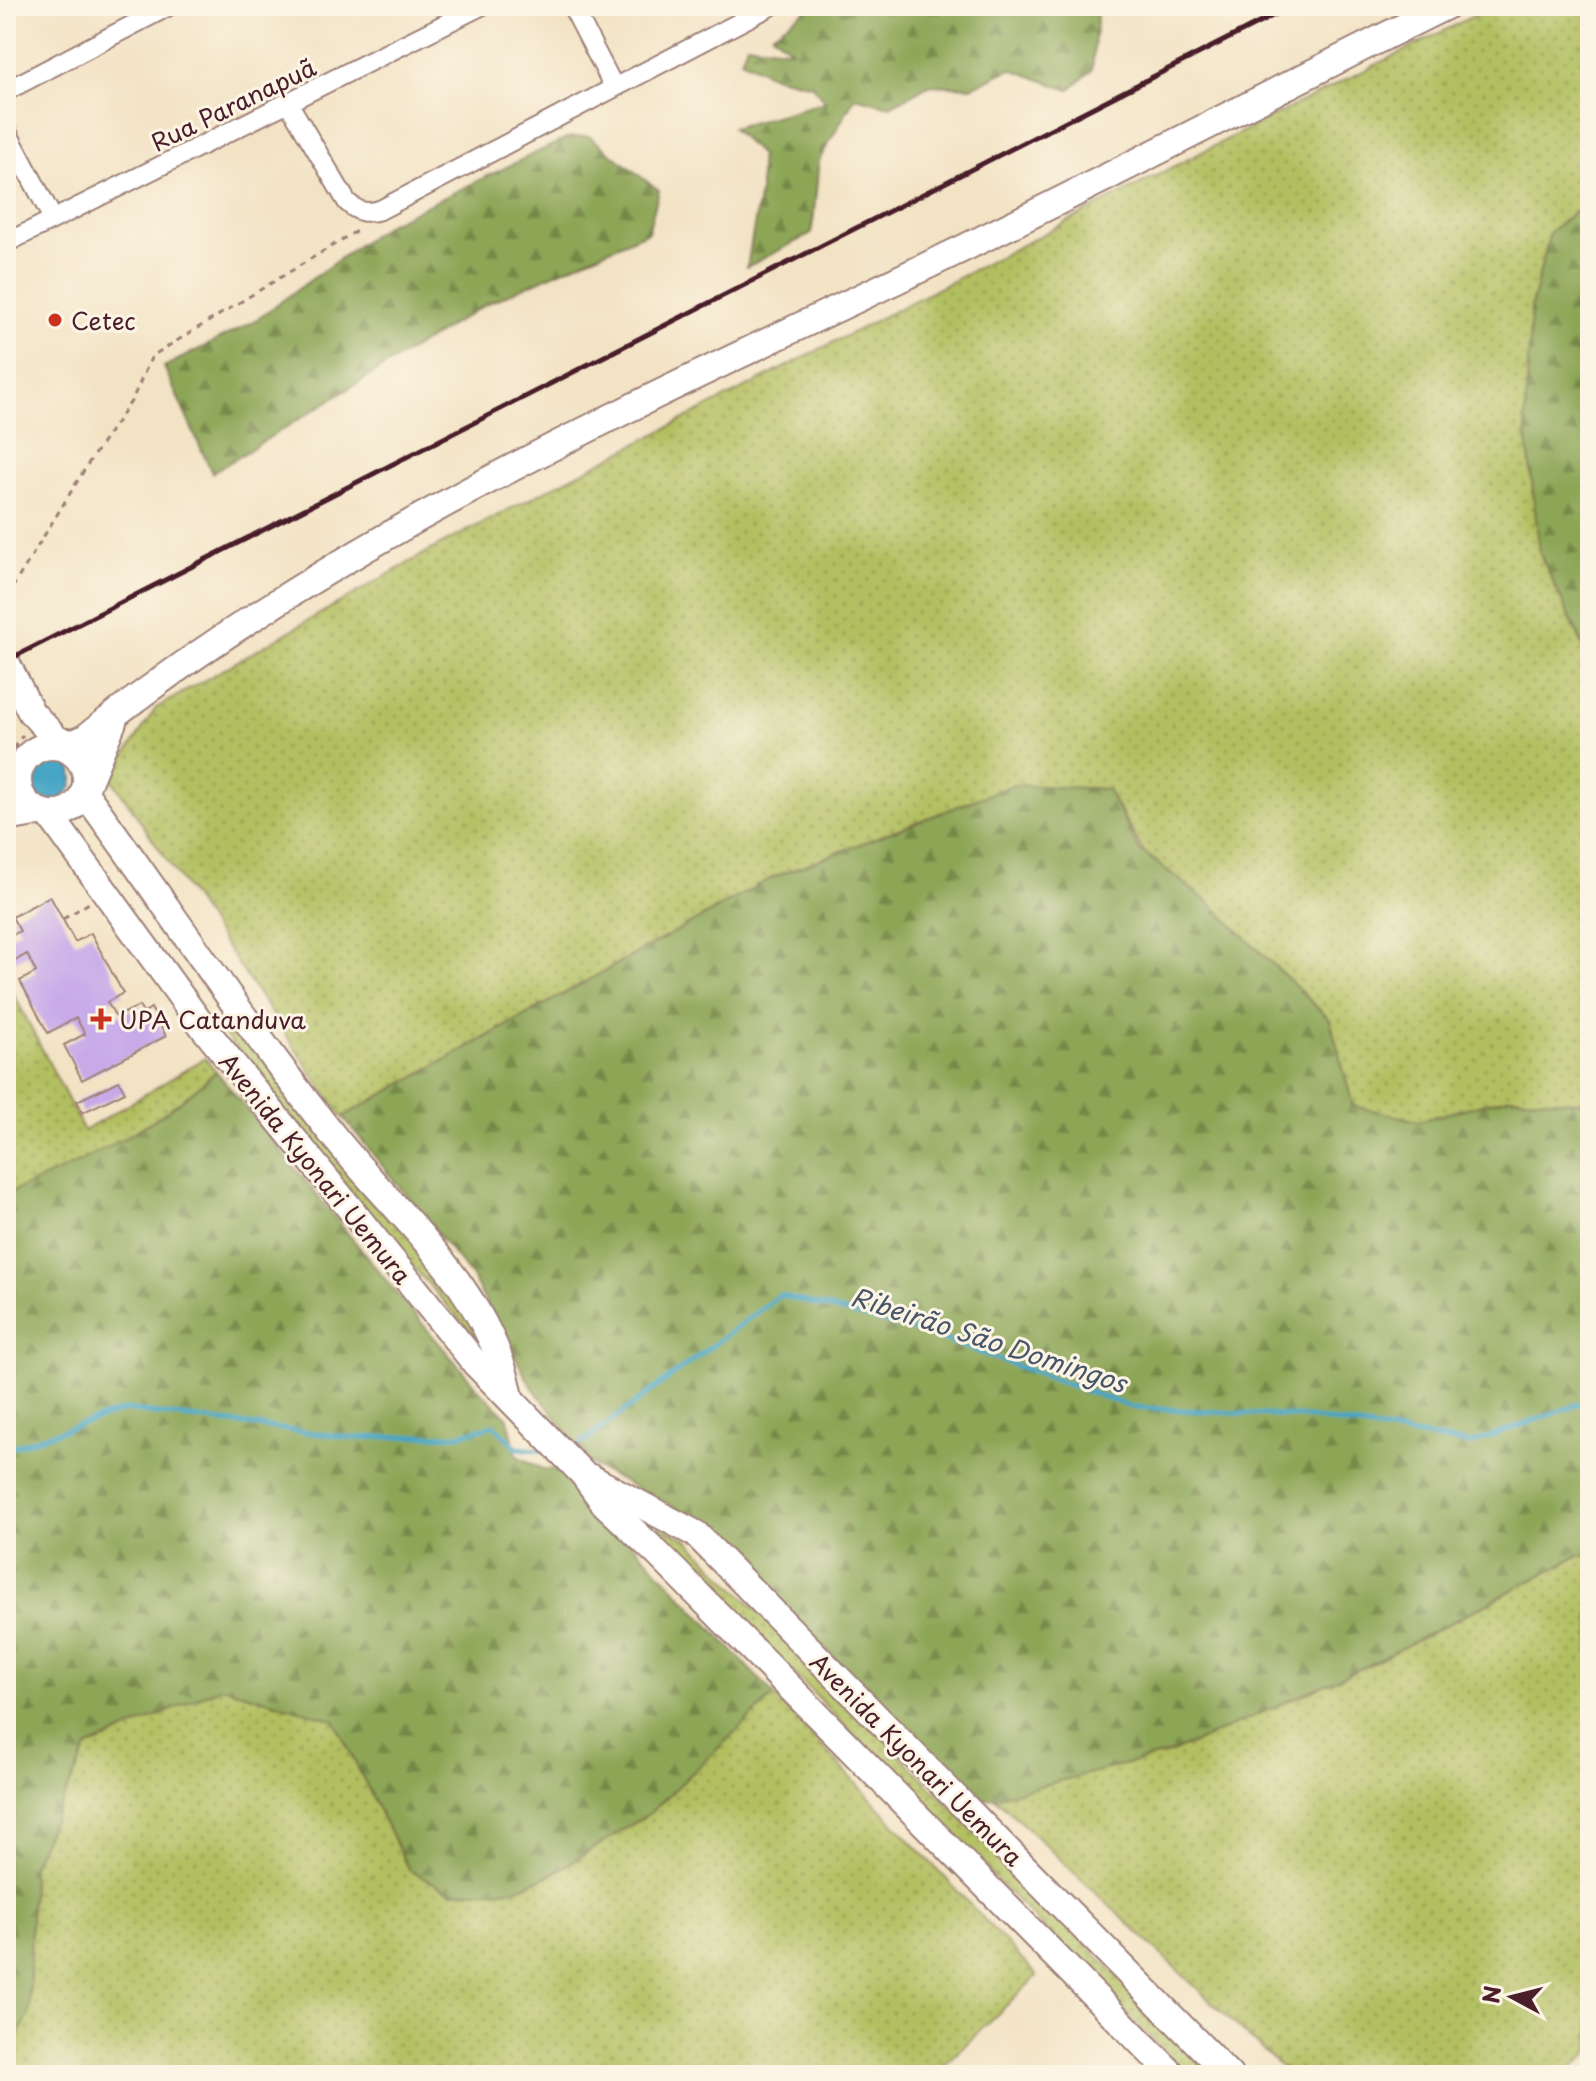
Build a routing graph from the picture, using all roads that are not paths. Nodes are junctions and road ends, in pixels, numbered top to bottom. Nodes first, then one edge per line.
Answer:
1 (169, 6) edge
2 (481, 6) edge
3 (572, 6) edge
4 (771, 6) edge
5 (1446, 6) edge
6 (613, 85) junction
7 (6, 91) edge
8 (289, 104) junction
9 (6, 130) edge
10 (53, 219) junction
11 (6, 243) edge
12 (6, 662) edge
13 (13, 697) edge
14 (118, 712) junction
15 (61, 744) junction
16 (16, 761) edge
17 (84, 792) junction
18 (45, 813) junction
19 (6, 818) edge
20 (219, 981) junction
21 (183, 1002) junction
22 (510, 1397) junction
23 (583, 1474) junction
24 (1173, 2075) edge
25 (1229, 2075) edge

1 - 7 street
2 - 8 street, Rua Paranapuã
3 - 6 street
4 - 6 street
5 - 14 street
6 - 8 street
8 - 10 street, Rua Paranapuã
9 - 10 street
10 - 11 street, Rua Paranapuã
12 - 13 street
13 - 15 street
13 - 16 street
14 - 15 street
14 - 17 street
15 - 16 street
15 - 17 street
16 - 18 street
17 - 18 street
17 - 20 street, Avenida Kyonari Uemura
18 - 19 street
18 - 21 street, Avenida Kyonari Uemura
20 - 21 street
20 - 22 street, Avenida Kyonari Uemura
21 - 22 street, Avenida Kyonari Uemura
22 - 23 street, Avenida Kyonari Uemura
23 - 24 street, Avenida Kyonari Uemura
23 - 25 street, Avenida Kyonari Uemura

